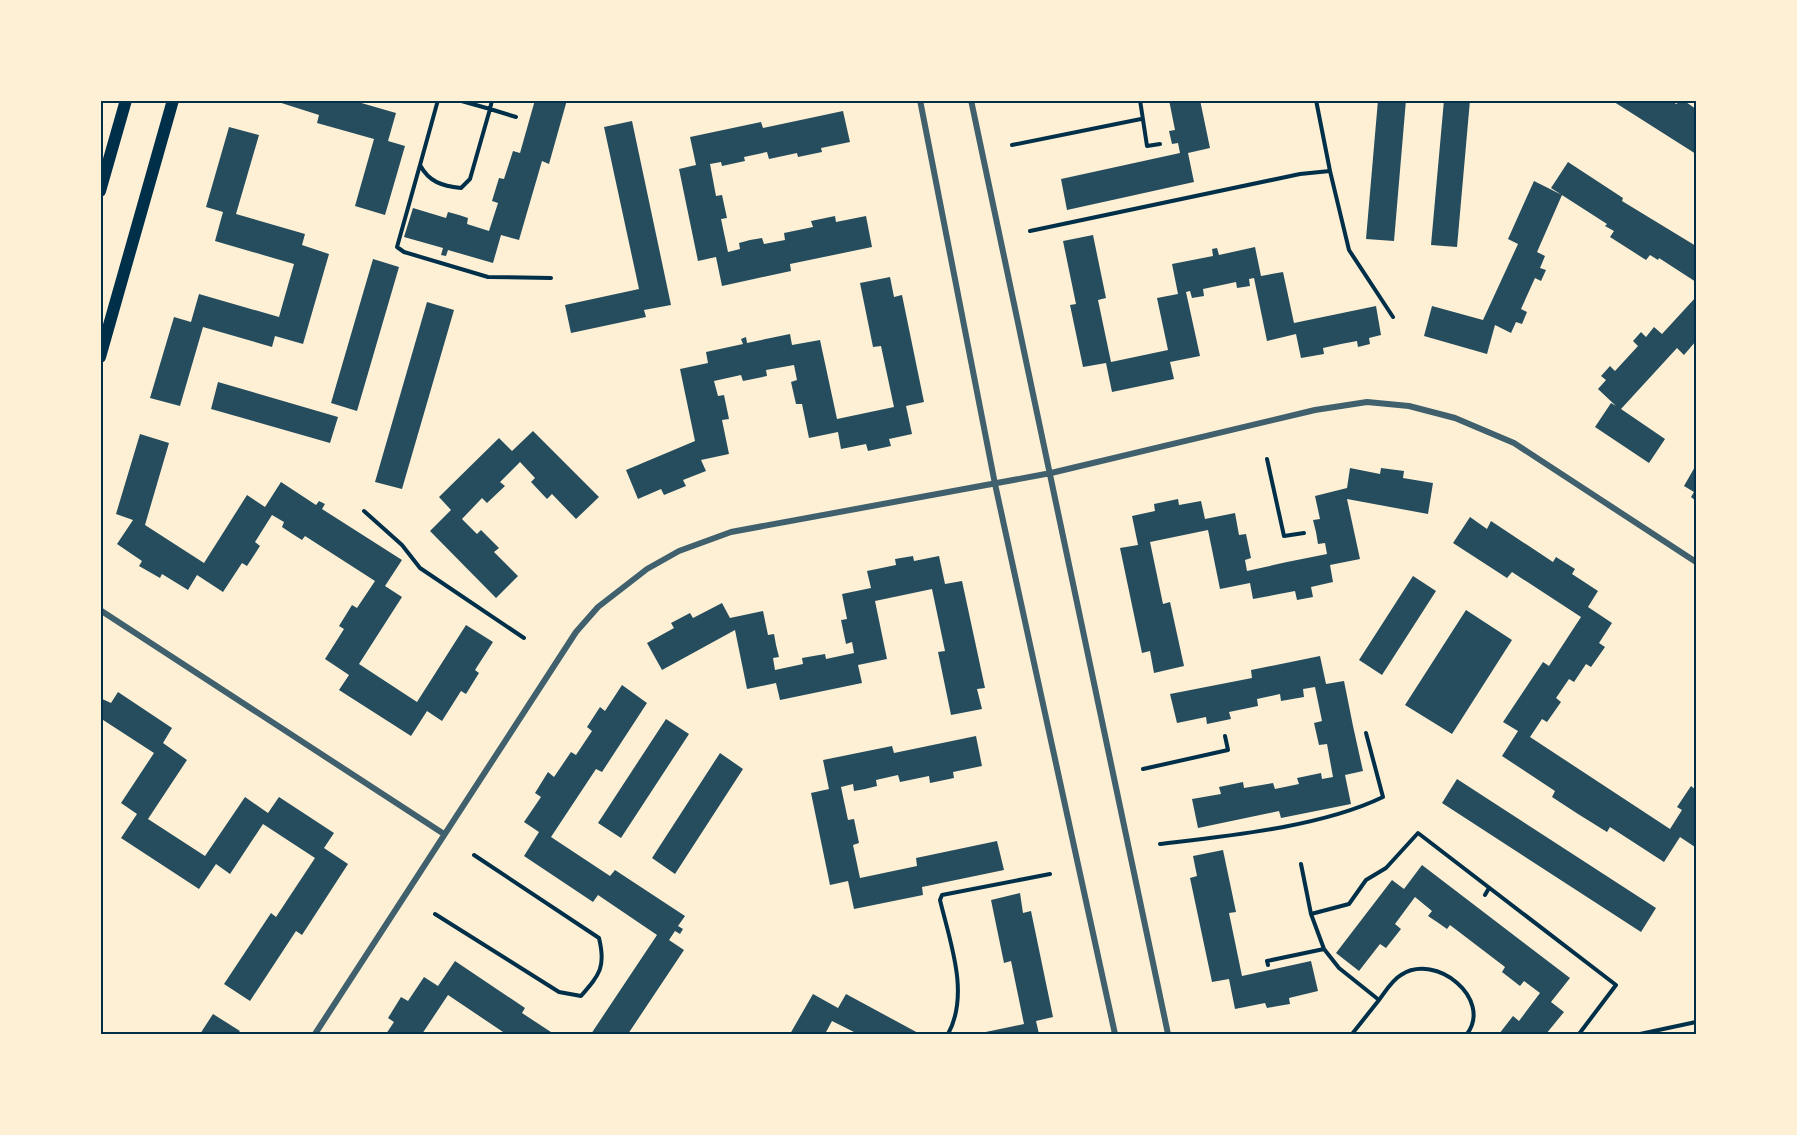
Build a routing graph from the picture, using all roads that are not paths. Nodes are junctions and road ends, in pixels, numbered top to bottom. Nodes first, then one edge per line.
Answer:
1 (126, 100) edge
2 (173, 100) edge
3 (920, 100) edge
4 (971, 100) edge
5 (100, 191) edge
6 (100, 357) edge
7 (1051, 473) junction
8 (995, 484) junction
9 (1696, 562) edge
10 (100, 610) edge
11 (444, 834) junction
12 (315, 1035) edge
13 (1115, 1035) edge
14 (1167, 1035) edge

1 - 5 main road
2 - 6 main road
3 - 8 street
4 - 7 street
7 - 8 street
7 - 9 street
7 - 14 street
8 - 11 street
8 - 13 street
10 - 11 street
11 - 12 street

